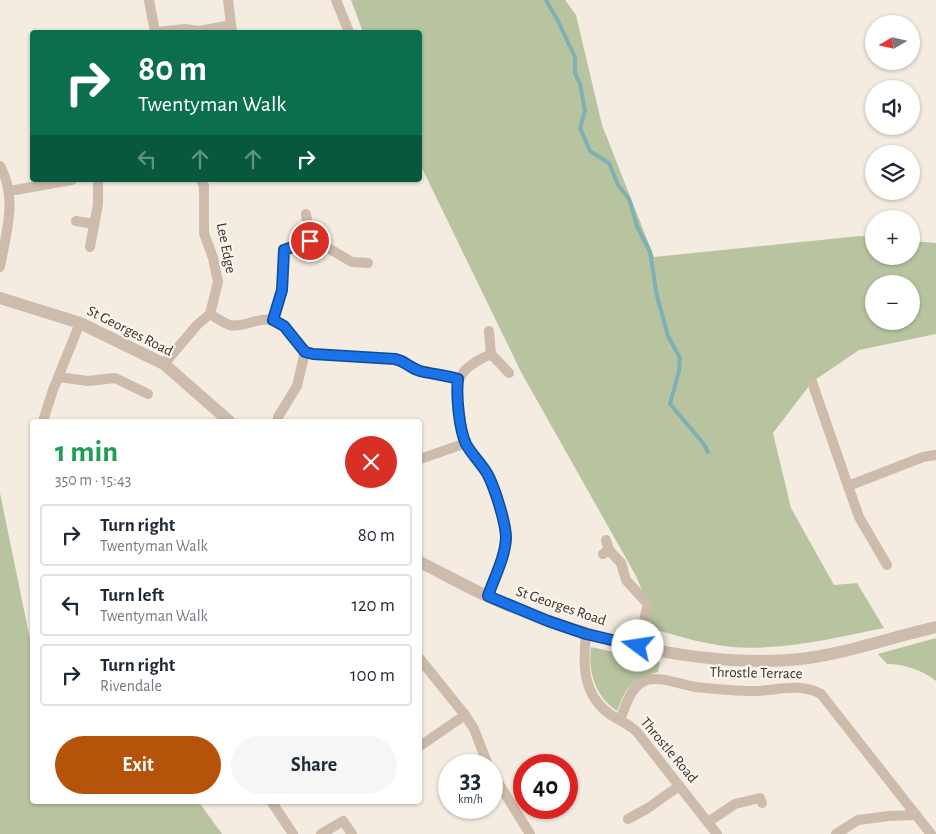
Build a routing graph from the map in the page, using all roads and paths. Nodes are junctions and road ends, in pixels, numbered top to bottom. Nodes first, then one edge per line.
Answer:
1 (149, 0) edge
2 (228, 0) edge
3 (336, 0) edge
4 (232, 29) edge
5 (156, 30) edge
6 (175, 30) edge
7 (192, 30) edge
8 (216, 30) edge
9 (348, 30) edge
10 (0, 166) edge
11 (54, 182) edge
12 (98, 182) edge
13 (202, 182) edge
14 (10, 191) junction
15 (306, 214) dead end
16 (76, 221) dead end
17 (94, 224) junction
18 (310, 241) junction
19 (90, 247) dead end
20 (368, 263) dead end
21 (0, 267) edge
22 (0, 298) edge
23 (210, 314) junction
24 (273, 320) junction
25 (80, 323) junction
26 (489, 331) dead end
27 (305, 352) junction
28 (491, 354) junction
29 (164, 364) junction
30 (508, 373) dead end
31 (59, 377) junction
32 (458, 379) junction
33 (812, 382) dead end
34 (148, 394) dead end
35 (278, 417) dead end
36 (44, 419) edge
37 (228, 419) edge
38 (466, 443) junction
39 (936, 455) edge
40 (422, 457) edge
41 (848, 486) junction
42 (606, 548) dead end
43 (422, 563) edge
44 (887, 565) dead end
45 (488, 596) junction
46 (936, 627) edge
47 (586, 634) junction
48 (638, 646) junction
49 (422, 661) edge
50 (466, 715) junction
51 (620, 720) junction
52 (422, 745) edge
53 (484, 754) edge
54 (679, 786) junction
55 (503, 790) edge
56 (762, 803) dead end
57 (273, 804) edge
58 (916, 815) junction
59 (628, 819) dead end
60 (708, 822) junction
61 (293, 834) edge
62 (321, 834) edge
63 (352, 834) edge
64 (530, 834) edge
65 (717, 834) edge
66 (836, 834) edge
67 (931, 834) edge

1 - 5 street
2 - 4 street
3 - 9 street
4 - 8 street
6 - 7 street
10 - 14 street
11 - 14 street
12 - 17 street
13 - 23 street, Lee Edge
14 - 21 street
15 - 18 street
16 - 17 street
17 - 19 street
18 - 20 street
18 - 24 street
22 - 25 street, St Georges Road
23 - 24 street
23 - 29 street
24 - 27 street
25 - 29 street, St Georges Road
25 - 31 street
26 - 28 street
27 - 32 street
27 - 35 street
28 - 30 street
28 - 32 street
29 - 37 street, St Georges Road
31 - 34 street
31 - 36 street
32 - 38 street
33 - 41 street
38 - 40 street
38 - 45 street
39 - 41 street
41 - 44 street
42 - 48 street
43 - 45 street, St Georges Road
45 - 47 street, St Georges Road
46 - 48 street, St Georges Road
47 - 48 street, St Georges Road
47 - 51 street, Throstle Road
49 - 50 street
50 - 52 street
50 - 53 street
51 - 54 street, Throstle Road
51 - 58 street, Throstle Terrace
54 - 59 street
54 - 60 street, Throstle Road
55 - 64 street
56 - 60 street
57 - 61 street
58 - 66 street
58 - 67 street, Throstle Terrace
60 - 65 street, Throstle Road
62 - 63 street

